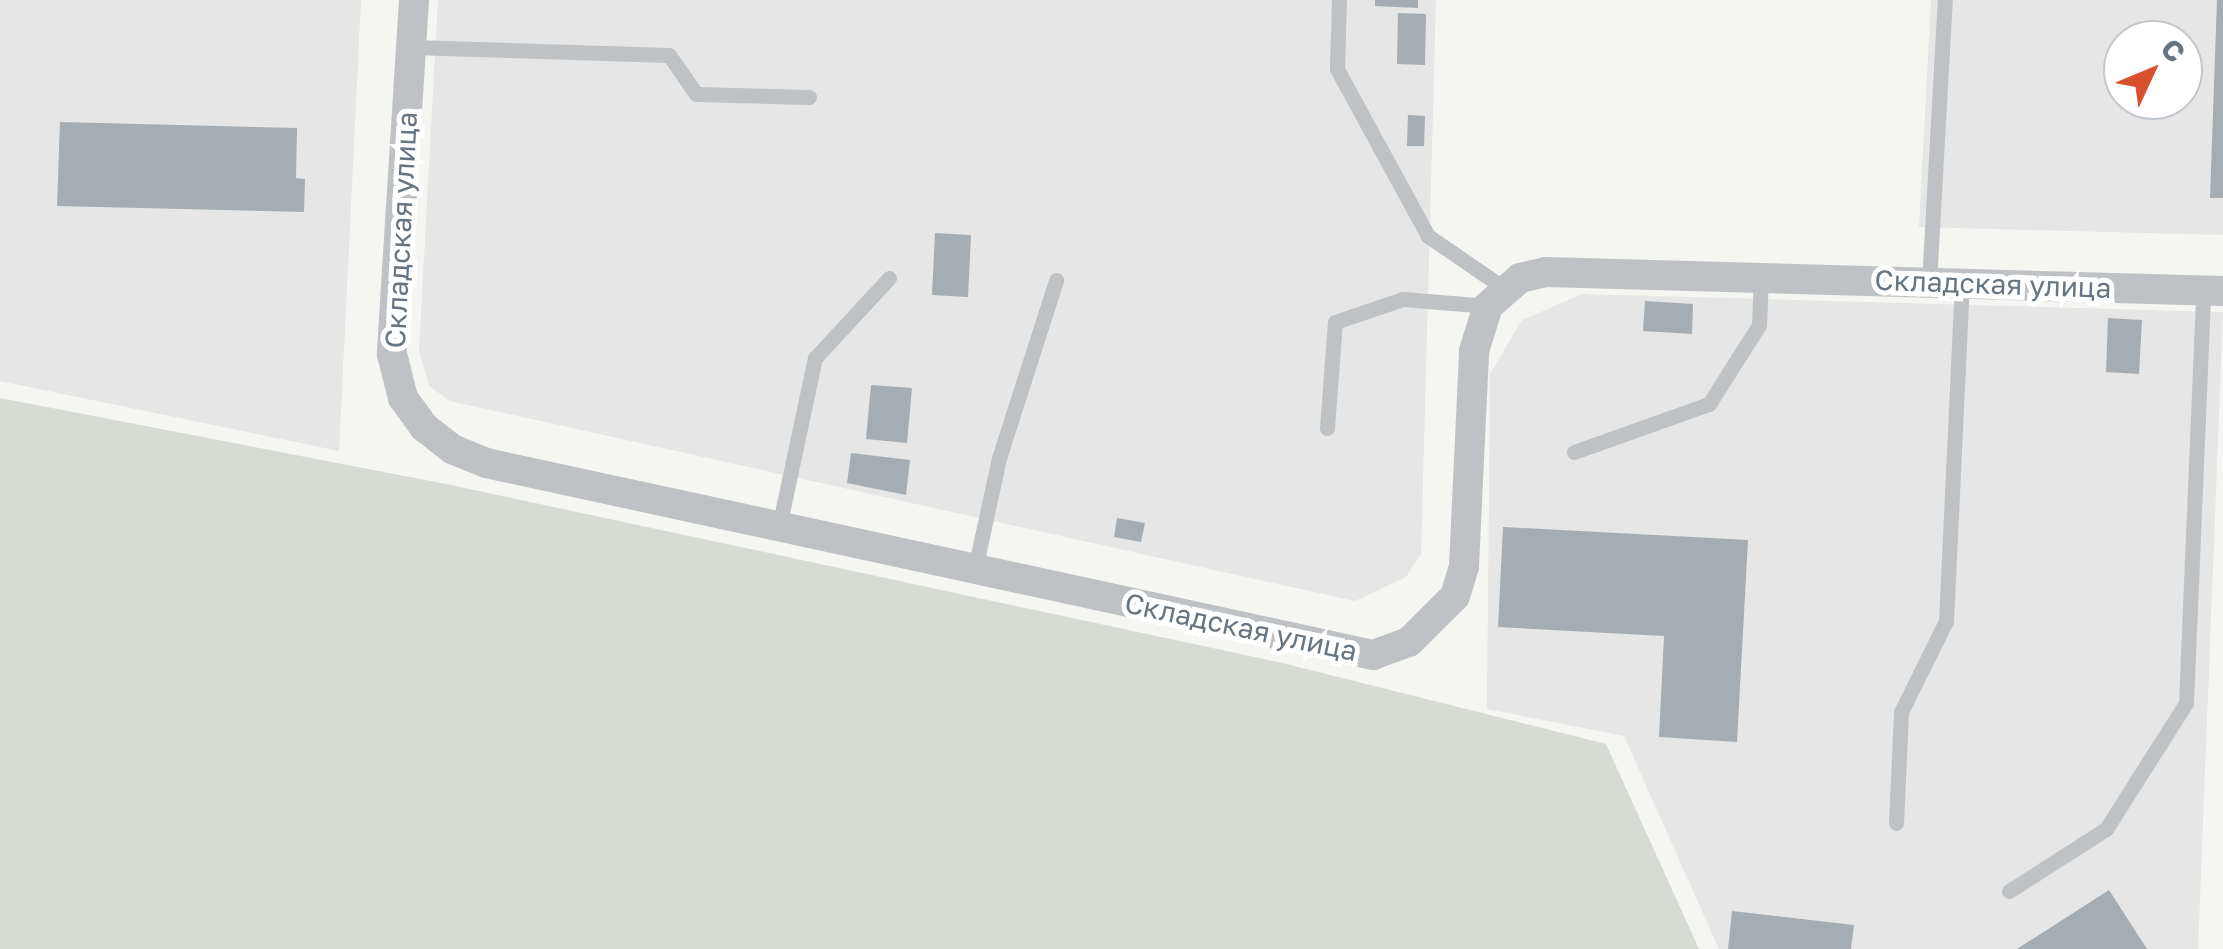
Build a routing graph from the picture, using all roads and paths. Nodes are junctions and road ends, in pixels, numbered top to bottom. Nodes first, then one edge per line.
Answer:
1 (414, 0) edge
2 (1339, 0) edge
3 (1945, 0) edge
4 (411, 47) junction
5 (808, 98) dead end
6 (889, 278) dead end
7 (1761, 278) junction
8 (1056, 280) dead end
9 (1929, 282) junction
10 (1962, 284) junction
11 (2213, 290) edge
12 (1496, 297) junction
13 (1327, 428) dead end
14 (1574, 452) dead end
15 (778, 526) junction
16 (975, 569) junction
17 (1896, 823) dead end
18 (2010, 891) dead end

1 - 4 street, Складская улица
2 - 12 lane
3 - 9 lane
4 - 5 lane
4 - 15 street, Складская улица
6 - 15 lane
7 - 9 street, Складская улица
7 - 12 street, Складская улица
7 - 14 lane
8 - 16 lane
9 - 10 street, Складская улица
10 - 11 street, Складская улица
10 - 17 lane
11 - 18 lane
12 - 13 lane
12 - 16 street, Складская улица
15 - 16 street, Складская улица

